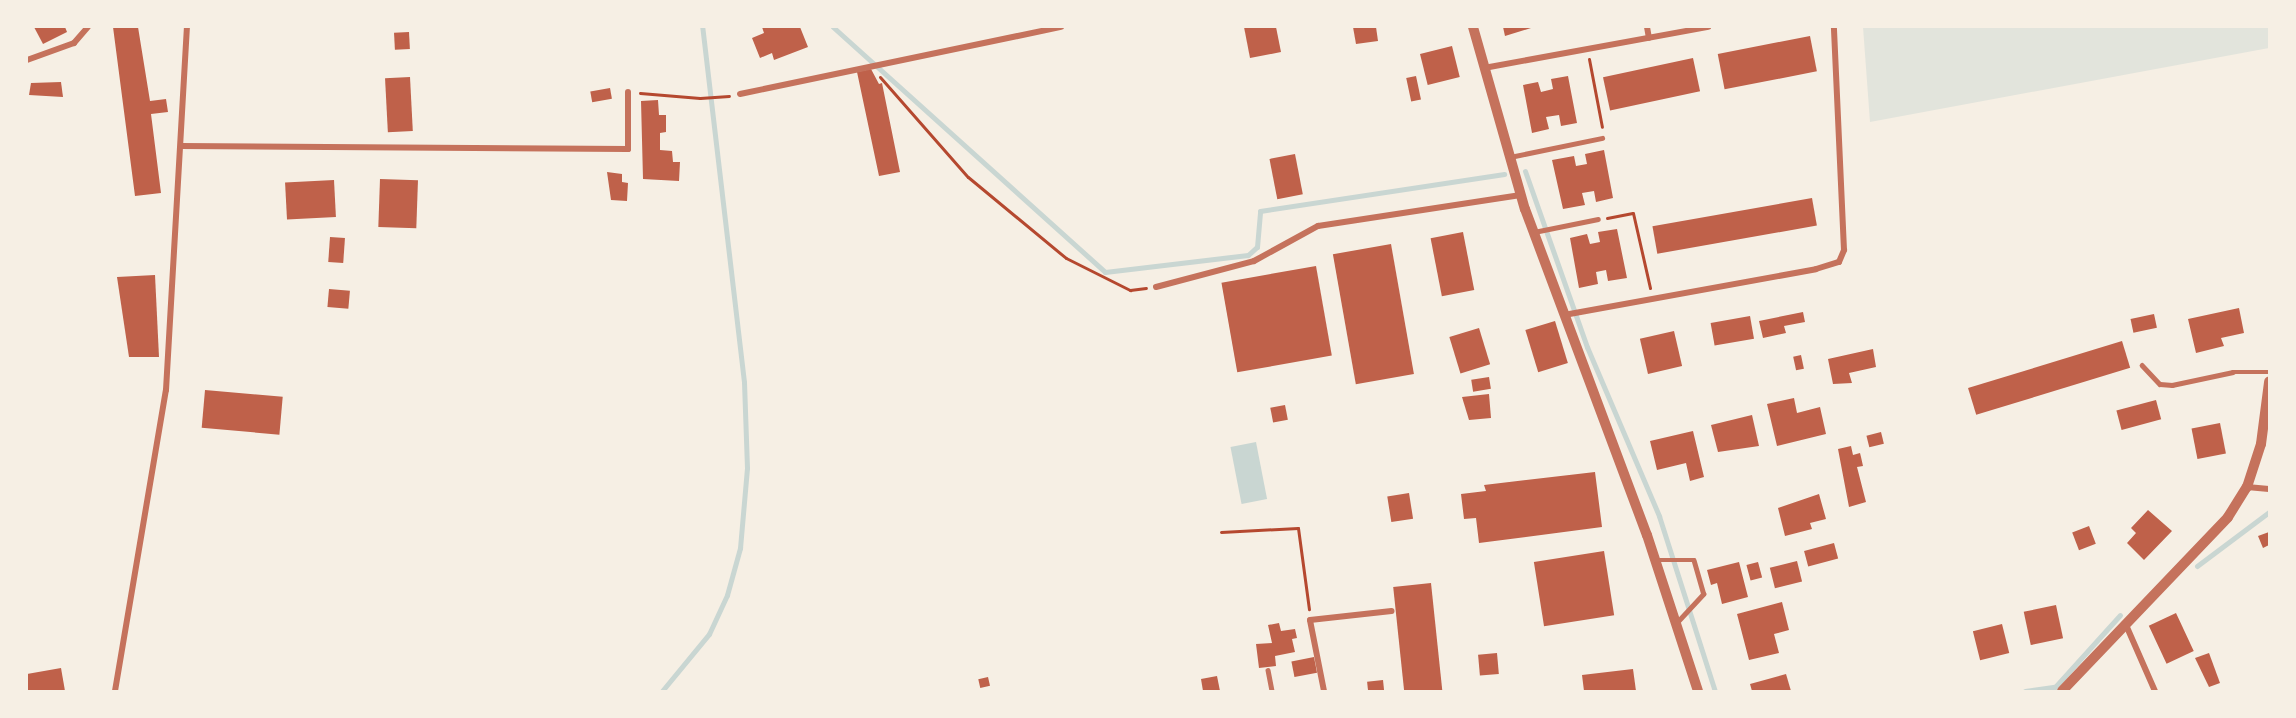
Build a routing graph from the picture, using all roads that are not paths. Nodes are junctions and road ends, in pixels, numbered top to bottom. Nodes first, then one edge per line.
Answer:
1 (88, 27) edge
2 (188, 27) edge
3 (1060, 27) edge
4 (1473, 27) edge
5 (1647, 27) edge
6 (1708, 27) edge
7 (1834, 27) edge
8 (1649, 38) junction
9 (27, 60) edge
10 (1483, 68) junction
11 (628, 92) road end
12 (740, 94) dead end
13 (1602, 138) road end
14 (181, 146) junction
15 (1510, 157) junction
16 (1521, 195) junction
17 (1598, 219) road end
18 (1539, 231) junction
19 (1156, 287) road end
20 (1565, 314) junction
21 (2142, 365) dead end
22 (2269, 372) edge
23 (2269, 382) edge
24 (2247, 487) junction
25 (2269, 489) edge
26 (1656, 560) junction
27 (1392, 611) dead end
28 (1677, 623) junction
29 (2126, 625) junction
30 (1268, 670) dead end
31 (115, 691) edge
32 (1272, 691) edge
33 (1324, 691) edge
34 (1698, 691) edge
35 (2062, 691) edge
36 (2155, 691) edge

1 - 9 street
2 - 14 street
3 - 12 street
4 - 10 street
5 - 8 street
6 - 8 street
7 - 20 street
8 - 10 street
10 - 15 street
11 - 14 street
13 - 15 lane
14 - 31 street
15 - 16 street
16 - 18 street
16 - 19 street
17 - 18 lane
18 - 20 street
20 - 26 street
21 - 22 lane
23 - 24 street
24 - 25 street
24 - 29 street
26 - 28 street
26 - 28 lane
27 - 33 street
28 - 34 street
29 - 35 street
29 - 36 street
30 - 32 lane

